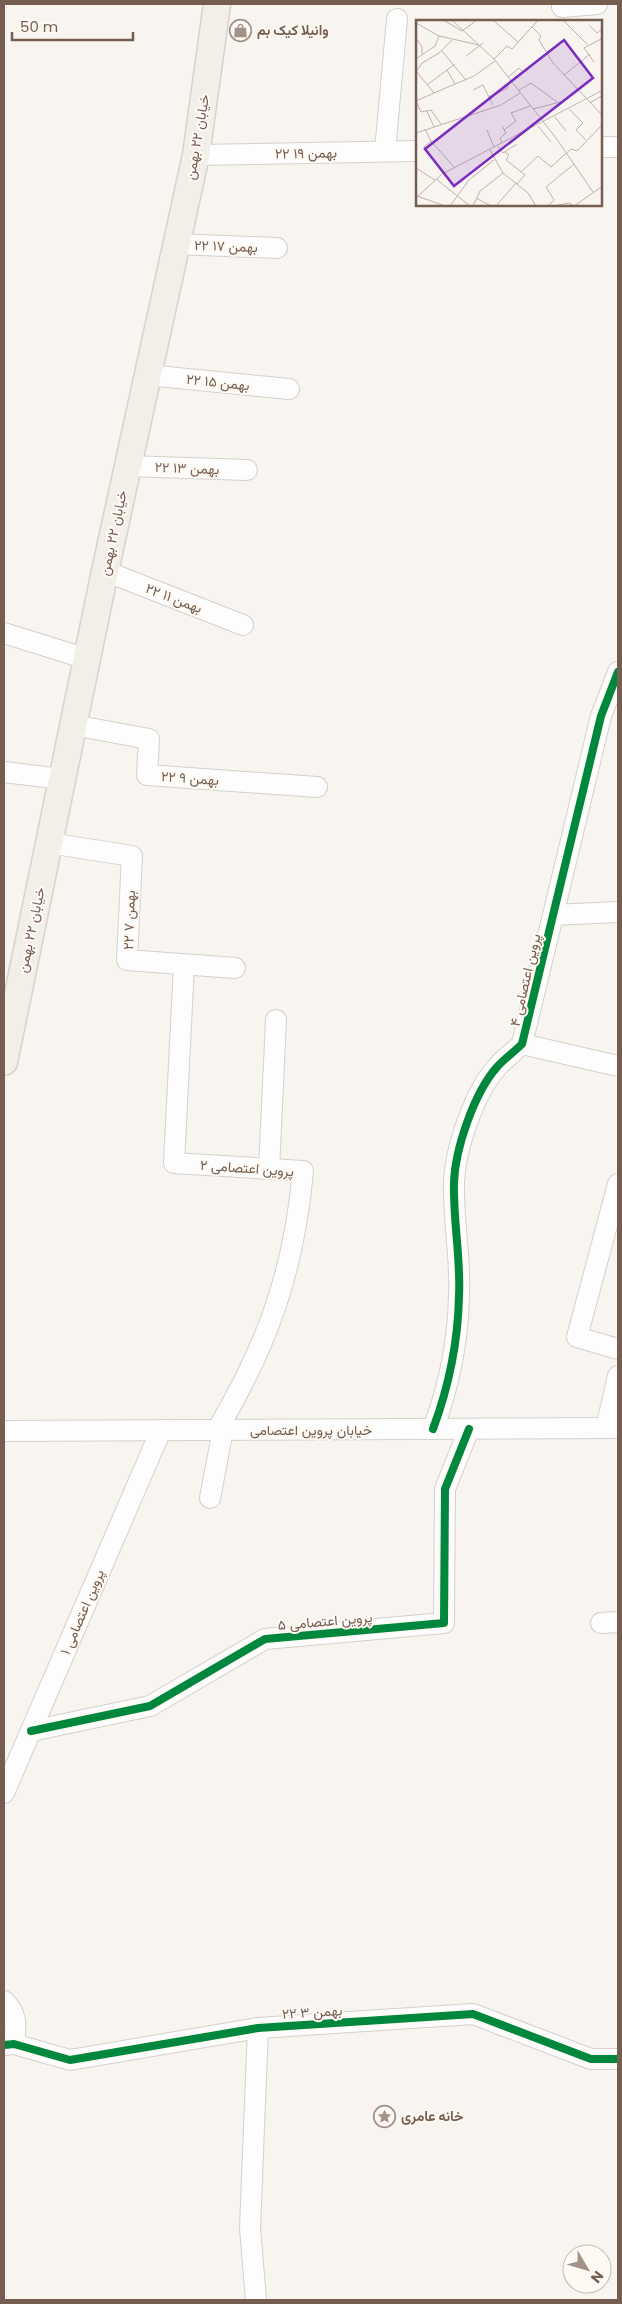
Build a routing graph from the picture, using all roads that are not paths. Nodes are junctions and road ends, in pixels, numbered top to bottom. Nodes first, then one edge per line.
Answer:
1 (217, 4) edge
2 (562, 4) edge
3 (597, 4) edge
4 (396, 19) dead end
5 (602, 147) edge
6 (618, 147) edge
7 (385, 151) junction
8 (416, 151) edge
9 (196, 155) junction
10 (176, 244) junction
11 (277, 248) dead end
12 (147, 374) junction
13 (289, 389) dead end
14 (128, 466) junction
15 (247, 470) dead end
16 (105, 571) junction
17 (243, 625) dead end
18 (4, 633) edge
19 (87, 659) junction
20 (618, 672) edge
21 (73, 725) junction
22 (4, 772) edge
23 (62, 779) junction
24 (317, 787) dead end
25 (49, 843) junction
26 (618, 912) edge
27 (553, 915) junction
28 (184, 965) junction
29 (234, 968) dead end
30 (276, 1020) dead end
31 (522, 1044) junction
32 (4, 1062) edge
33 (618, 1066) edge
34 (269, 1169) junction
35 (618, 1184) edge
36 (618, 1349) edge
37 (618, 1376) edge
38 (612, 1428) edge
39 (433, 1429) junction
40 (469, 1429) junction
41 (161, 1430) junction
42 (220, 1430) junction
43 (4, 1431) edge
44 (210, 1498) dead end
45 (31, 1731) junction
46 (4, 1794) edge
47 (4, 2001) edge
48 (258, 2028) junction
49 (9, 2045) edge
50 (618, 2058) edge
51 (256, 2300) edge

1 - 9 main road, خیابان ۲۲ بهمن
2 - 3 street
4 - 7 street
5 - 6 street
7 - 8 street, ۲۲ بهمن ۱۹
7 - 9 street, ۲۲ بهمن ۱۹
9 - 10 main road, خیابان ۲۲ بهمن
10 - 11 street, ۲۲ بهمن ۱۷
10 - 12 main road, خیابان ۲۲ بهمن
12 - 13 street, ۲۲ بهمن ۱۵
12 - 14 main road, خیابان ۲۲ بهمن
14 - 15 street, ۲۲ بهمن ‍۱۳
14 - 16 main road, خیابان ۲۲ بهمن
16 - 17 street, ۲۲ بهمن ۱۱
16 - 19 main road, خیابان ۲۲ بهمن
18 - 19 street
19 - 21 main road, خیابان ۲۲ بهمن
20 - 27 street, پروین اعتصامی ۴
21 - 23 main road, خیابان ۲۲ بهمن
21 - 24 street, ۲۲ بهمن ۹
22 - 23 street
23 - 25 main road, خیابان ۲۲ بهمن
25 - 28 street, ۲۲ بهمن ۷
25 - 32 main road, خیابان ۲۲ بهمن
26 - 27 street
27 - 31 street, پروین اعتصامی ۴
28 - 29 street, ۲۲ بهمن ۷
28 - 34 street, پروین اعتصامی ۲
30 - 34 street
31 - 33 street
31 - 39 street, پروین اعتصامی ۴
34 - 42 street, پروین اعتصامی ۲
35 - 36 street
37 - 38 street
38 - 40 street, خیابان پروین اعتصامی
39 - 40 street, خیابان پروین اعتصامی
39 - 42 street, خیابان پروین اعتصامی
40 - 45 street, پروین اعتصامی ۵
41 - 42 street, خیابان پروین اعتصامی
41 - 43 street, خیابان پروین اعتصامی
41 - 45 street, پروین اعتصامی ۱
42 - 44 street
45 - 46 street, پروین اعتصامی ۱
47 - 49 street
48 - 49 street, ۲۲ بهمن ۳
48 - 50 street, ۲۲ بهمن ۳
48 - 51 street

